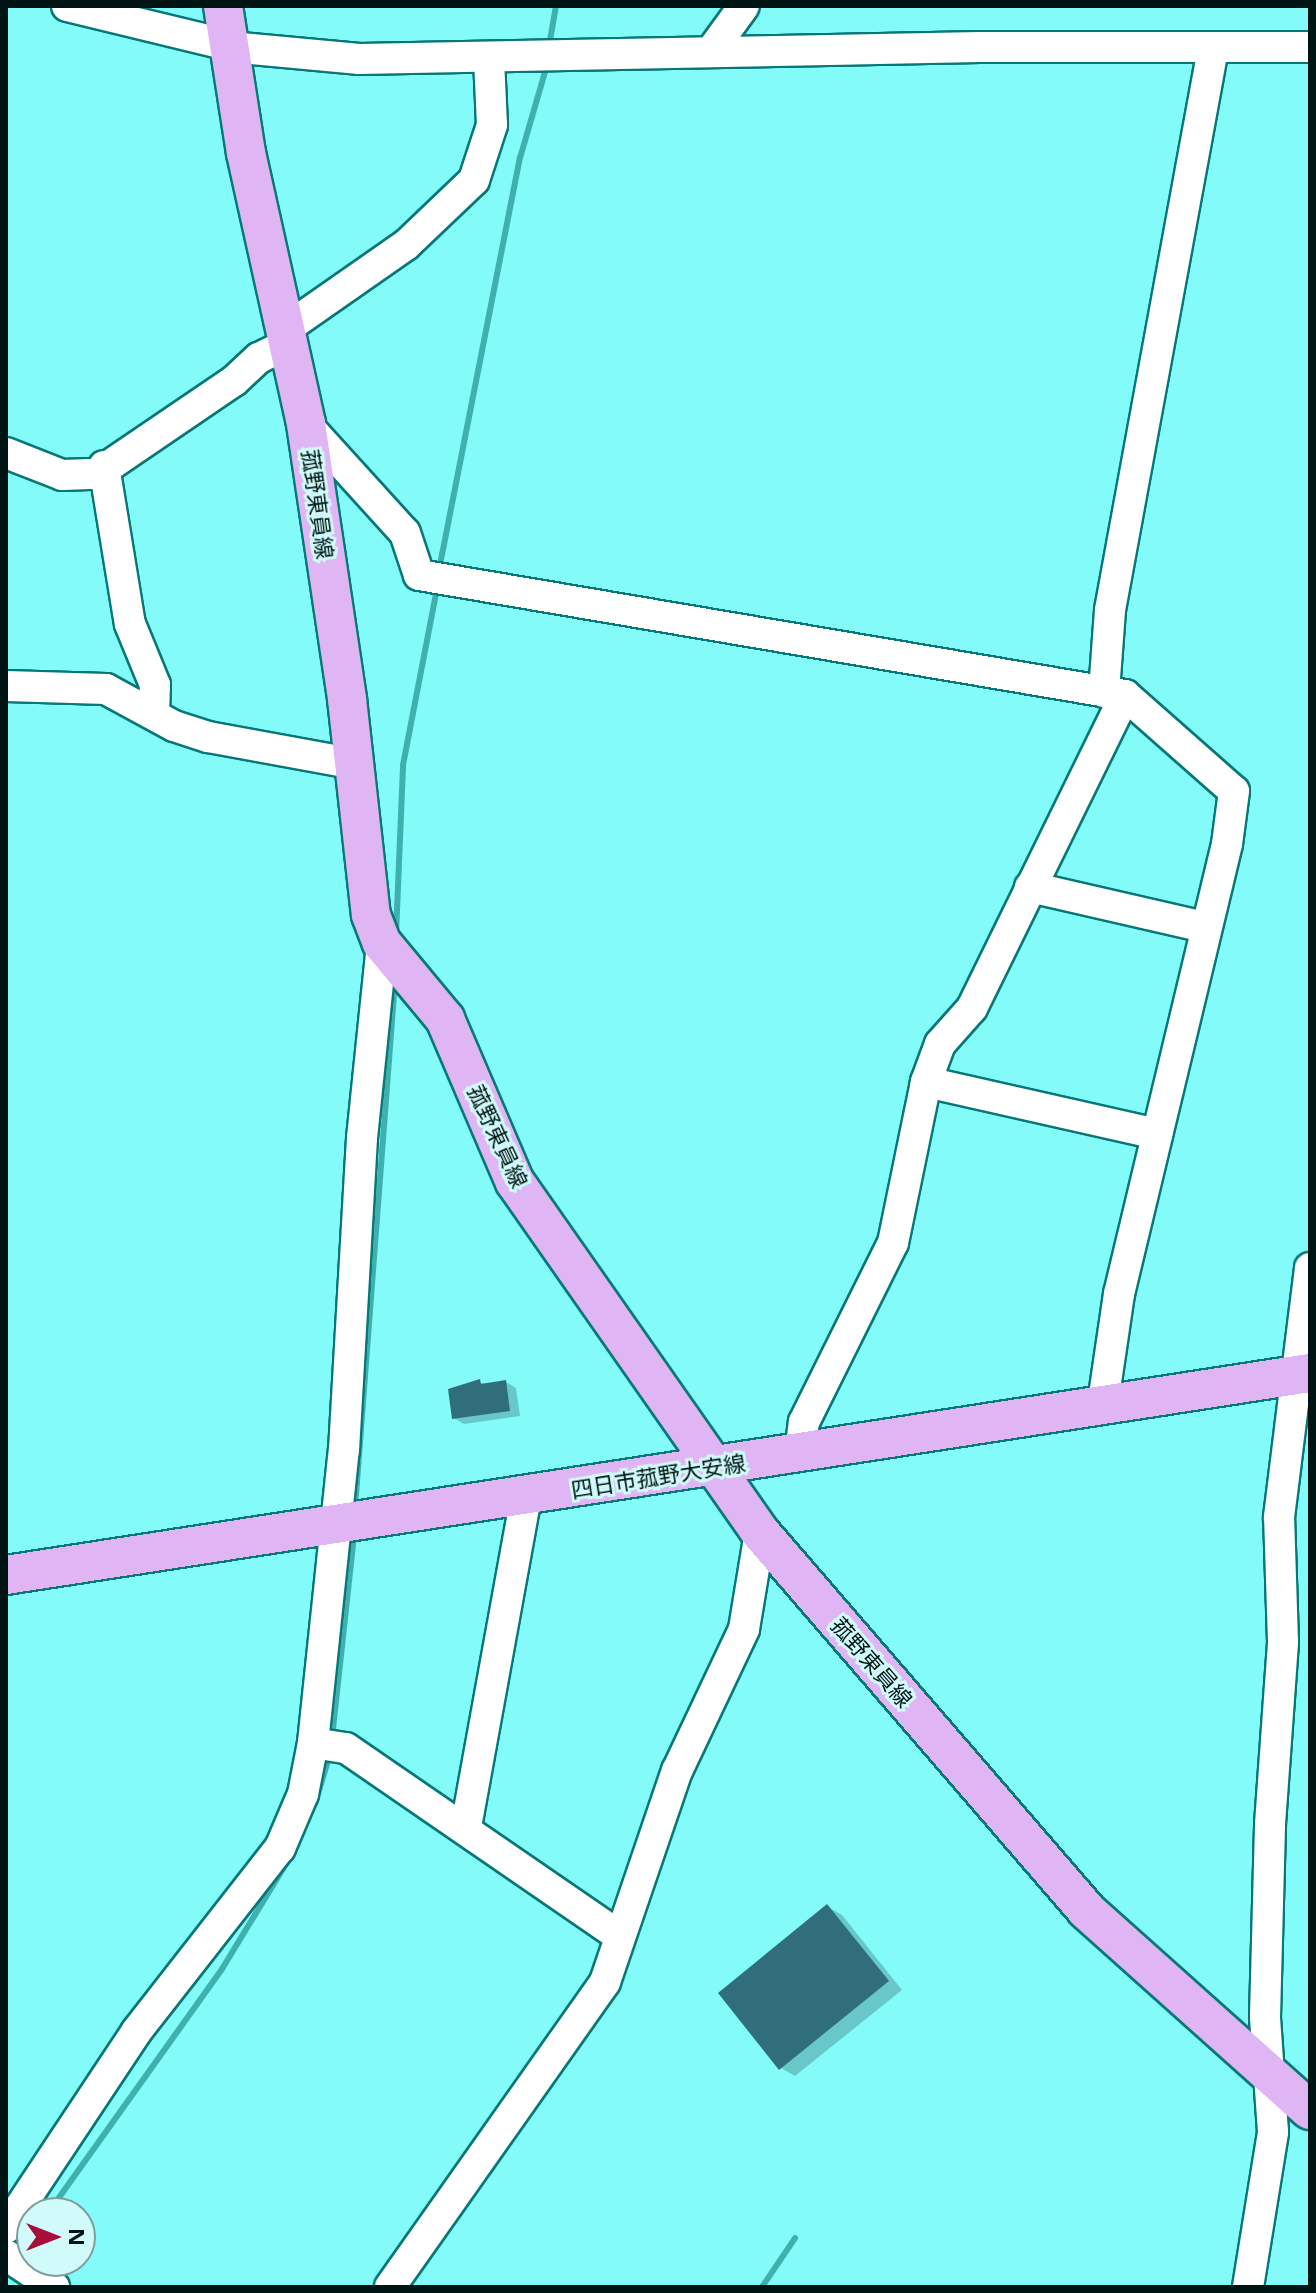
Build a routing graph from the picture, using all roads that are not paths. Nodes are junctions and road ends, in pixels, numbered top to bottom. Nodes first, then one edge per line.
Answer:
1 (67, 6) edge
2 (223, 6) edge
3 (744, 6) edge
4 (229, 43) junction
5 (1310, 47) edge
6 (1213, 49) junction
7 (712, 50) junction
8 (489, 59) junction
9 (287, 336) junction
10 (306, 424) junction
11 (6, 453) edge
12 (104, 466) junction
13 (6, 686) edge
14 (1114, 694) junction
15 (154, 713) junction
16 (355, 764) junction
17 (1030, 887) junction
18 (1205, 927) junction
19 (395, 959) junction
20 (926, 1082) junction
21 (1157, 1134) junction
22 (1310, 1268) edge
23 (1303, 1374) edge
24 (1102, 1409) junction
25 (800, 1453) junction
26 (710, 1468) junction
27 (526, 1496) junction
28 (349, 1524) junction
29 (760, 1532) junction
30 (6, 1575) edge
31 (326, 1744) junction
32 (466, 1827) junction
33 (620, 1936) junction
34 (1266, 2068) junction
35 (1310, 2110) edge
36 (6, 2228) edge
37 (14, 2260) edge
38 (54, 2287) edge
39 (390, 2287) edge
40 (1248, 2287) edge

1 - 4 street
2 - 4 main road, 菰野東員線
3 - 7 street
4 - 8 street
4 - 9 main road, 菰野東員線
5 - 6 street
6 - 7 street
6 - 14 street
7 - 8 street
8 - 9 street
9 - 10 main road, 菰野東員線
9 - 12 street
10 - 14 street
10 - 16 main road, 菰野東員線
11 - 12 street
12 - 15 street
13 - 15 street
14 - 17 street
14 - 18 street
15 - 16 street
16 - 19 main road, 菰野東員線
17 - 18 street
17 - 20 street
18 - 21 street
19 - 26 main road, 菰野東員線
19 - 28 street
20 - 21 street
20 - 25 street
21 - 24 street
22 - 23 street
23 - 24 main road, 四日市菰野大安線
23 - 34 street
24 - 25 main road, 四日市菰野大安線
25 - 26 main road, 四日市菰野大安線
26 - 27 main road, 四日市菰野大安線
26 - 29 main road, 菰野東員線
27 - 28 main road, 四日市菰野大安線
27 - 32 street
28 - 30 main road, 四日市菰野大安線
28 - 31 street
29 - 33 street
29 - 34 main road, 菰野東員線
31 - 32 street
31 - 36 street
32 - 33 street
33 - 39 street
34 - 35 main road, 菰野東員線
34 - 40 street
37 - 38 street

